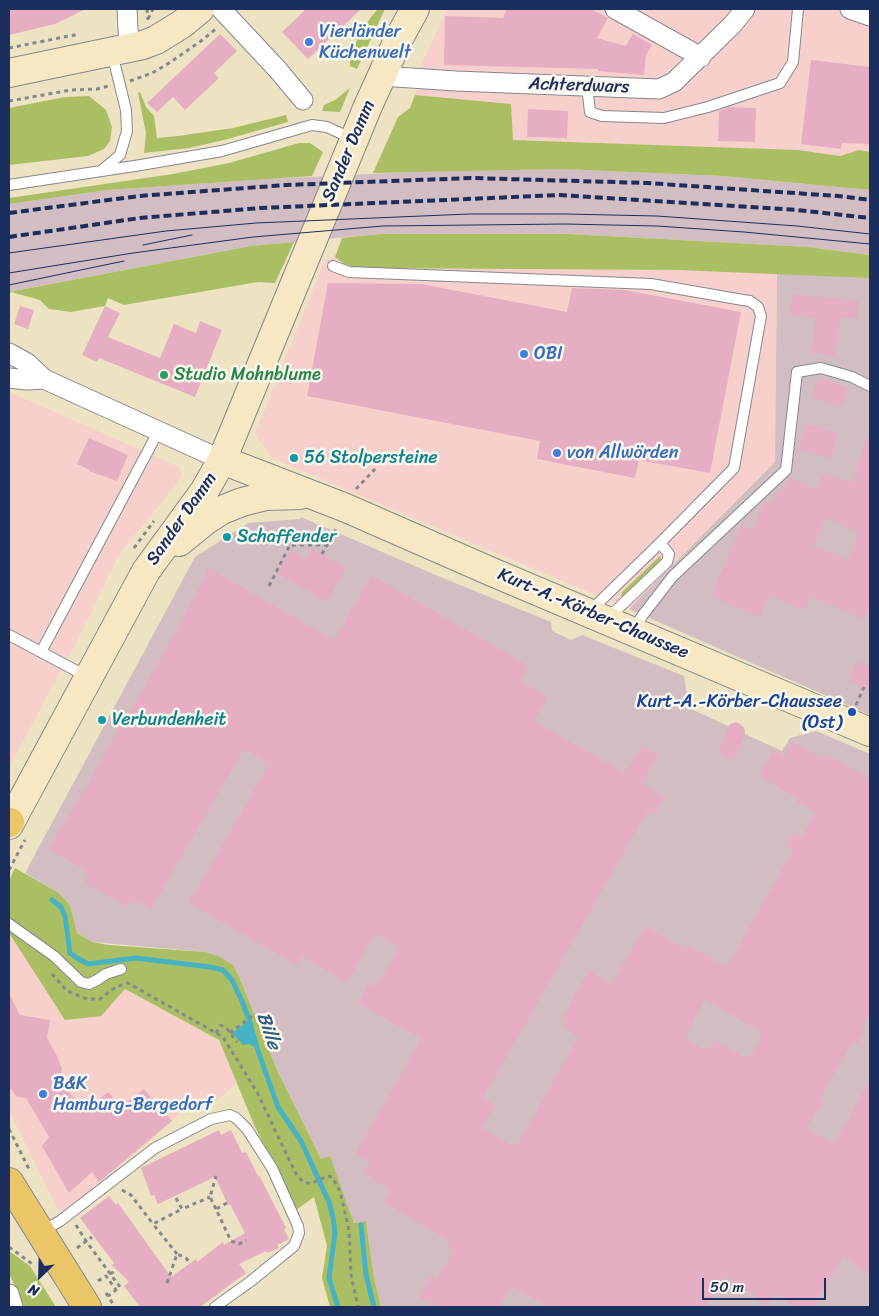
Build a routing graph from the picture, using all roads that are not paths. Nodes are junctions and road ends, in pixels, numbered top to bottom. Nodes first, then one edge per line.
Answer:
1 (200, 9) edge
2 (415, 9) edge
3 (615, 9) edge
4 (745, 9) edge
5 (798, 9) edge
6 (850, 9) edge
7 (225, 13) edge
8 (870, 16) edge
9 (124, 34) edge
10 (701, 57) junction
11 (9, 73) edge
12 (381, 76) junction
13 (587, 86) junction
14 (303, 100) dead end
15 (354, 140) junction
16 (100, 172) junction
17 (9, 185) edge
18 (333, 266) dead end
19 (9, 353) edge
20 (9, 378) edge
21 (44, 380) junction
22 (870, 386) edge
23 (158, 432) junction
24 (222, 460) junction
25 (316, 496) junction
26 (660, 543) junction
27 (146, 571) junction
28 (596, 617) junction
29 (632, 632) junction
30 (9, 635) edge
31 (40, 652) junction
32 (89, 677) junction
33 (870, 732) edge
34 (9, 823) edge
35 (9, 924) edge
36 (121, 969) dead end
37 (9, 1182) edge
38 (40, 1233) junction
39 (9, 1294) edge
40 (97, 1302) edge
41 (13, 1307) edge
42 (215, 1307) edge

1 - 9 main road
2 - 12 main road, Sander Damm
3 - 10 street
4 - 10 street, Achterdwars
5 - 13 lane
6 - 8 street
7 - 14 street
9 - 11 main road
9 - 16 lane
10 - 13 street, Achterdwars
12 - 13 street, Achterdwars
12 - 15 main road, Sander Damm
15 - 16 lane
15 - 24 main road, Sander Damm
16 - 17 lane
18 - 26 lane
19 - 21 street, Kurt-A.-Körber-Chaussee
20 - 21 street, Kurt-A.-Körber-Chaussee
21 - 23 street, Kurt-A.-Körber-Chaussee
22 - 29 lane
23 - 24 street, Kurt-A.-Körber-Chaussee
23 - 31 lane
24 - 25 main road, Kurt-A.-Körber-Chaussee
24 - 27 main road, Sander Damm
25 - 27 main road, Kurt-A.-Körber-Chaussee
25 - 28 main road, Kurt-A.-Körber-Chaussee
26 - 28 lane
26 - 28 lane
27 - 32 main road, Sander Damm
28 - 29 main road, Kurt-A.-Körber-Chaussee
29 - 33 main road, Kurt-A.-Körber-Chaussee
30 - 31 lane
31 - 32 lane
32 - 34 main road, Sander Damm
35 - 36 lane
37 - 38 main road
38 - 40 main road
38 - 42 lane
39 - 41 street

